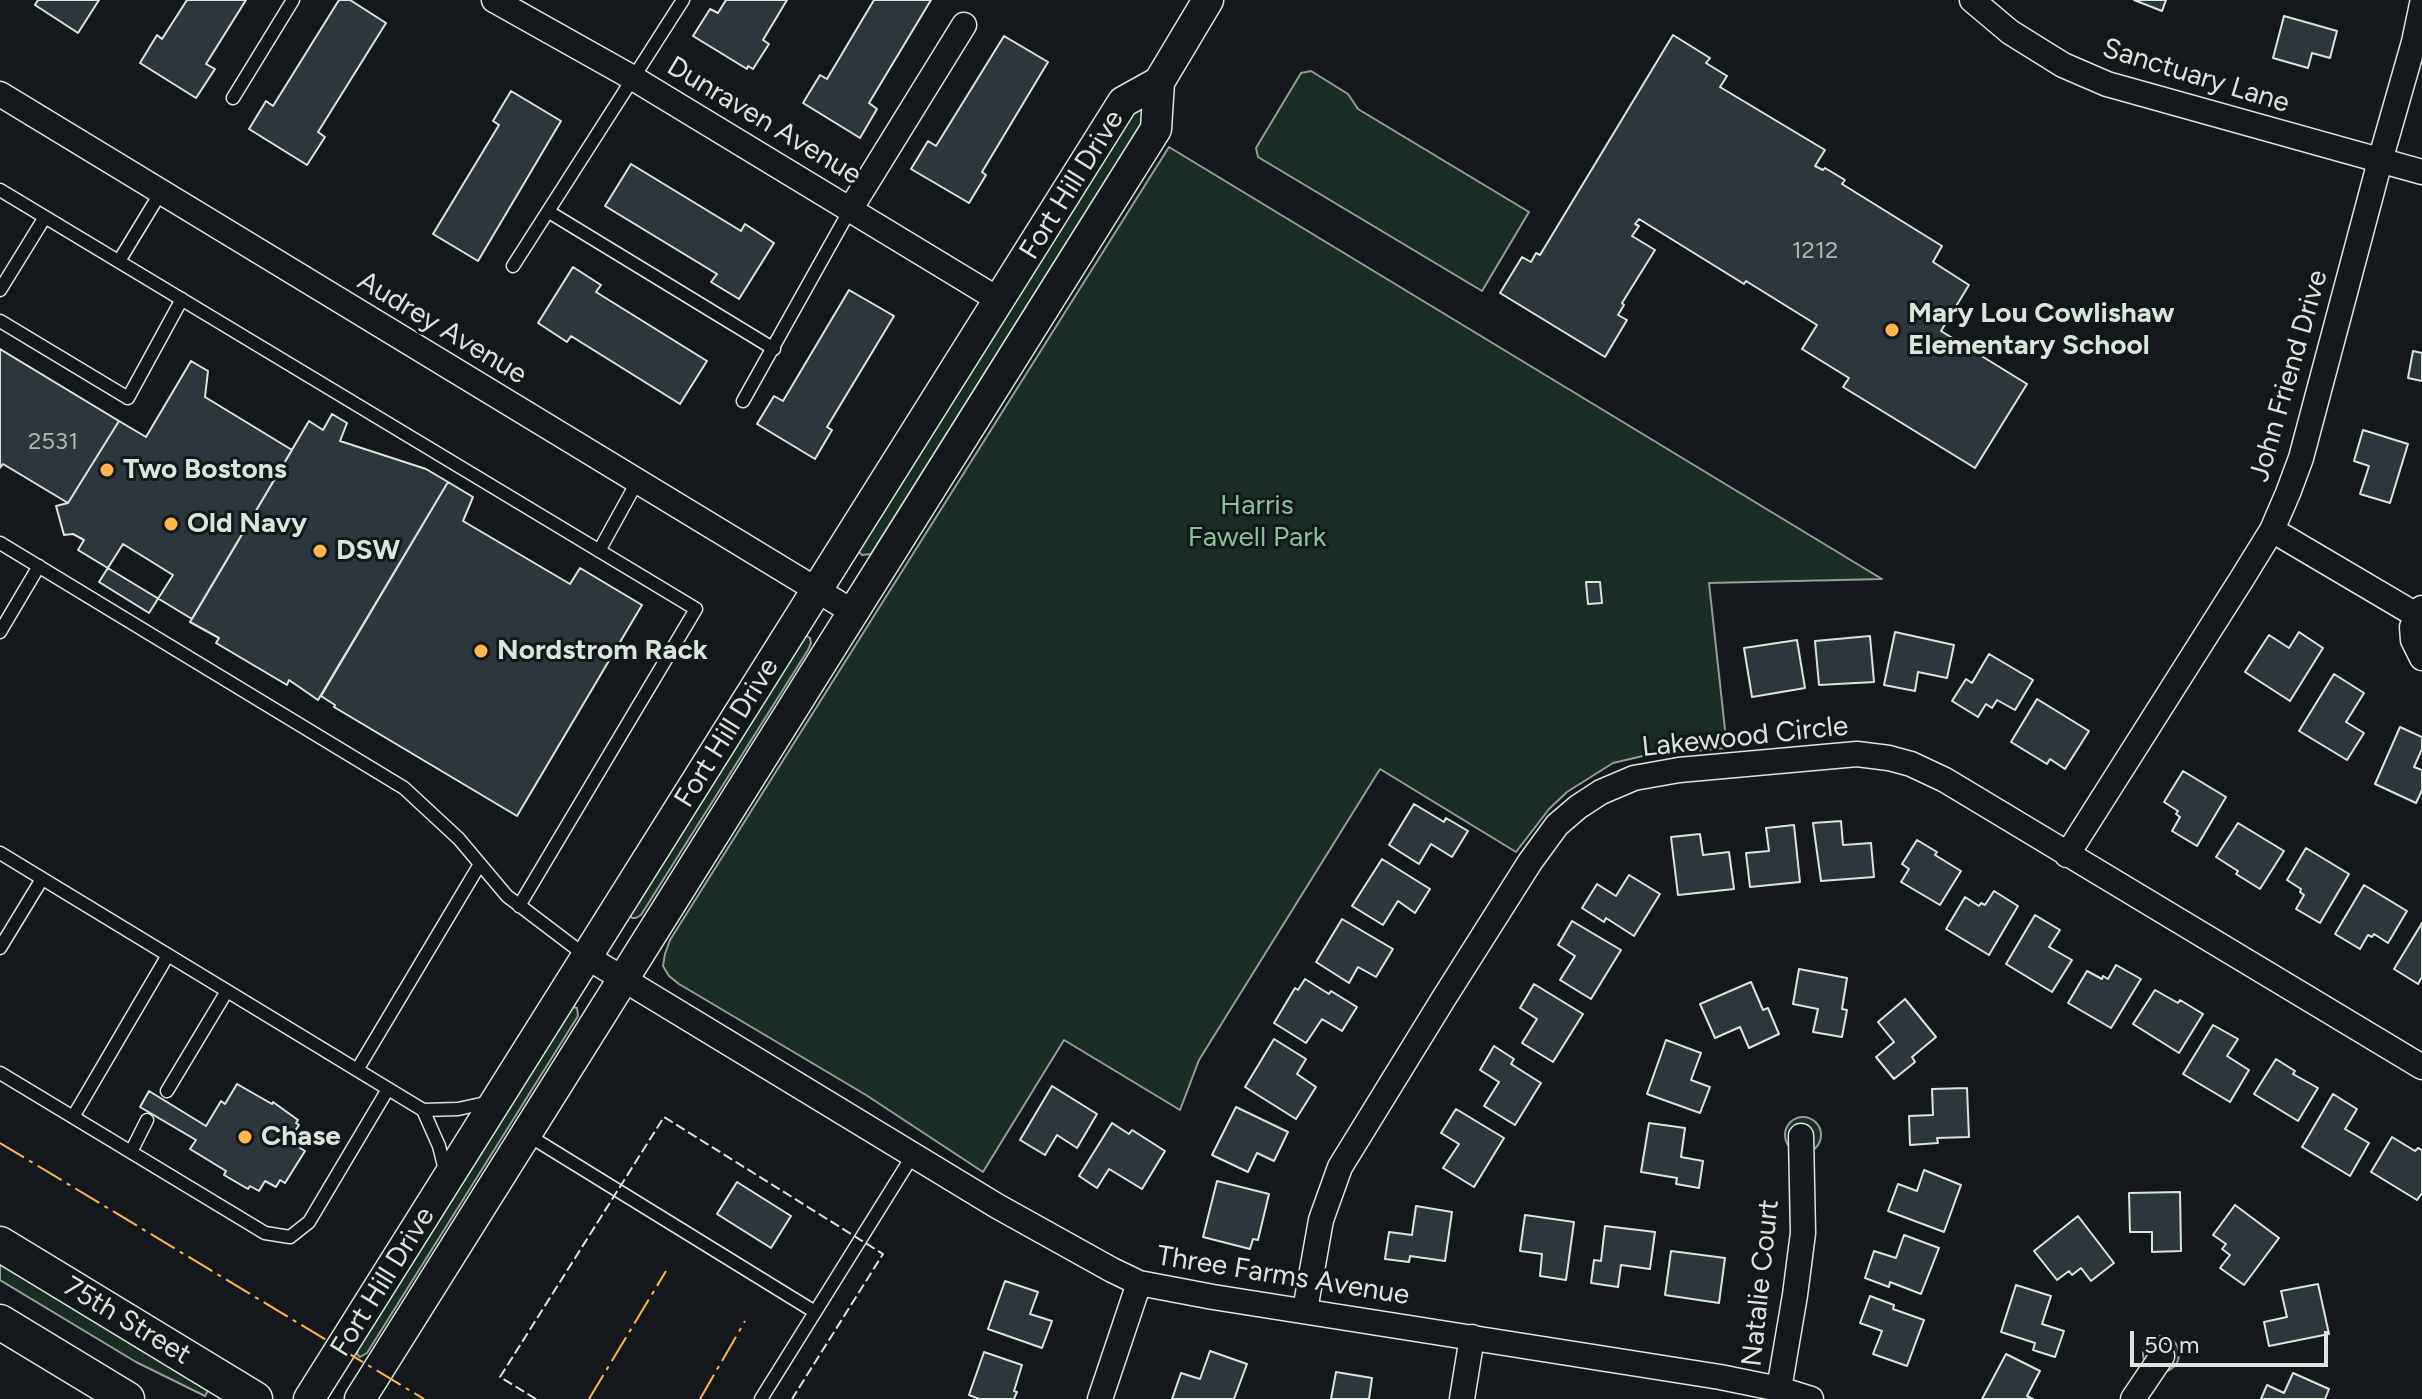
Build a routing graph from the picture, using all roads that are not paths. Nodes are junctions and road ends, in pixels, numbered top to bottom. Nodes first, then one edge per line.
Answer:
1 (293, 0) edge
2 (494, 0) edge
3 (683, 0) edge
4 (1208, 0) edge
5 (1972, 0) edge
6 (2422, 4) edge
7 (964, 25) dead end
8 (633, 78) junction
9 (1159, 82) junction
10 (0, 94) edge
11 (233, 98) dead end
12 (2380, 161) junction
13 (2422, 172) edge
14 (0, 190) edge
15 (161, 192) junction
16 (851, 208) junction
17 (549, 212) junction
18 (45, 217) junction
19 (119, 261) junction
20 (513, 266) dead end
21 (0, 290) edge
22 (182, 299) junction
23 (999, 300) junction
24 (0, 321) edge
25 (774, 349) junction
26 (743, 401) dead end
27 (637, 482) junction
28 (2272, 530) junction
29 (0, 543) edge
30 (599, 551) junction
31 (39, 566) junction
32 (817, 591) junction
33 (853, 612) junction
34 (2419, 612) edge
35 (0, 632) edge
36 (2422, 658) edge
37 (0, 853) edge
38 (2067, 855) junction
39 (480, 864) junction
40 (42, 879) junction
41 (519, 906) junction
42 (0, 948) edge
43 (168, 955) junction
44 (587, 957) junction
45 (623, 979) junction
46 (227, 991) junction
47 (2422, 1067) edge
48 (357, 1070) junction
49 (0, 1073) edge
50 (388, 1089) junction
51 (167, 1091) dead end
52 (497, 1101) junction
53 (423, 1110) junction
54 (73, 1117) junction
55 (147, 1120) dead end
56 (526, 1134) junction
57 (1801, 1136) dead end
58 (131, 1152) junction
59 (913, 1155) junction
60 (448, 1180) junction
61 (0, 1244) edge
62 (1139, 1283) junction
63 (1305, 1310) junction
64 (815, 1312) junction
65 (0, 1322) edge
66 (1472, 1337) junction
67 (2162, 1356) dead end
68 (1779, 1389) junction
69 (127, 1399) edge
70 (255, 1399) edge
71 (309, 1399) edge
72 (360, 1399) edge
73 (761, 1399) edge
74 (1100, 1399) edge
75 (1462, 1399) edge
76 (1811, 1399) edge
77 (2133, 1399) edge

1 - 11 lane
2 - 8 street, Dunraven Avenue
3 - 8 lane
4 - 9 street, Fort Hill Drive
5 - 12 street, Sanctuary Lane
6 - 12 street, John Friend Drive
7 - 16 street
8 - 16 street, Dunraven Avenue
8 - 17 lane
9 - 23 street, Fort Hill Drive
9 - 33 street, Fort Hill Drive
10 - 15 street, Audrey Avenue
12 - 13 street, Sanctuary Lane
12 - 28 street, John Friend Drive
14 - 18 lane
15 - 19 lane
15 - 27 street, Audrey Avenue
16 - 23 street, Dunraven Avenue
16 - 25 lane
17 - 20 lane
17 - 25 lane
18 - 19 lane
18 - 21 lane
19 - 22 lane
22 - 24 lane
22 - 30 lane
23 - 32 street, Fort Hill Drive
25 - 26 lane
27 - 30 lane
27 - 32 street, Audrey Avenue
28 - 34 street
28 - 38 street, John Friend Drive
29 - 31 lane
30 - 41 lane
31 - 35 lane
31 - 39 lane
32 - 33 street, Audrey Avenue
32 - 44 street, Fort Hill Drive
33 - 45 street, Fort Hill Drive
34 - 36 street
37 - 40 lane
38 - 47 street, Lakewood Circle
38 - 63 street, Lakewood Circle
39 - 41 lane
39 - 48 lane
40 - 42 lane
40 - 43 lane
41 - 44 lane
43 - 46 lane
43 - 54 lane
44 - 45 street, Three Farms Avenue
44 - 52 street, Fort Hill Drive
45 - 56 street, Fort Hill Drive
45 - 59 street, Three Farms Avenue
46 - 48 lane
46 - 51 lane
48 - 50 lane
49 - 54 lane
50 - 53 lane
50 - 58 lane
52 - 53 lane
52 - 60 street, Fort Hill Drive
53 - 60 lane
54 - 58 lane
55 - 58 lane
56 - 64 lane
56 - 72 street, Fort Hill Drive
57 - 68 street, Natalie Court
59 - 62 street, Three Farms Avenue
59 - 64 lane
60 - 71 street, Fort Hill Drive
61 - 70 main road, 75th Street
62 - 63 street, Three Farms Avenue
62 - 74 street
63 - 66 street, Three Farms Avenue
64 - 73 lane
65 - 69 main road
66 - 68 street, Three Farms Avenue
66 - 75 street
67 - 77 street
68 - 76 street, Three Farms Avenue

